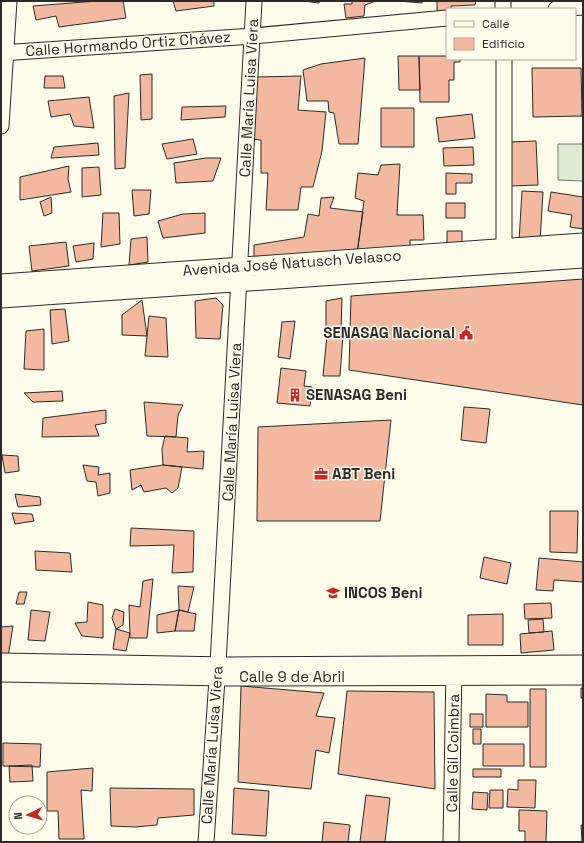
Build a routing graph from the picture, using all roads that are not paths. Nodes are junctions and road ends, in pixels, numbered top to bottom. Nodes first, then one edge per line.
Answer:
1 (9, 1) edge
2 (254, 1) edge
3 (583, 7) edge
4 (570, 8) edge
5 (446, 18) edge
6 (253, 36) junction
7 (3, 52) edge
8 (504, 60) edge
9 (1, 126) edge
10 (583, 243) edge
11 (504, 257) junction
12 (583, 258) edge
13 (240, 274) junction
14 (1, 284) edge
15 (1, 298) edge
16 (1, 661) edge
17 (583, 663) edge
18 (454, 670) junction
19 (217, 671) junction
20 (1, 674) edge
21 (583, 677) edge
22 (206, 842) edge
23 (451, 842) edge

1 - 7 street
2 - 6 street, Calle María Luisa Viera
3 - 4 street
5 - 6 street, Calle Hormando Ortiz Chávez
6 - 7 street, Calle Hormando Ortiz Chávez
6 - 13 street, Calle María Luisa Viera
7 - 9 street
8 - 11 street
10 - 11 main road, Avenida José Natusch Velasco
11 - 12 main road, Avenida José Natusch Velasco
11 - 13 main road, Avenida José Natusch Velasco
13 - 14 main road, Avenida José Natusch Velasco
13 - 15 main road, Avenida José Natusch Velasco
13 - 19 street, Calle María Luisa Viera
16 - 19 street, Calle 9 de Abril
17 - 18 street, Calle 9 de Abril
18 - 19 street, Calle 9 de Abril
18 - 21 street, Calle 9 de Abril
18 - 23 street, Calle Gil Coimbra
19 - 20 street, Calle 9 de Abril
19 - 22 street, Calle María Luisa Viera

